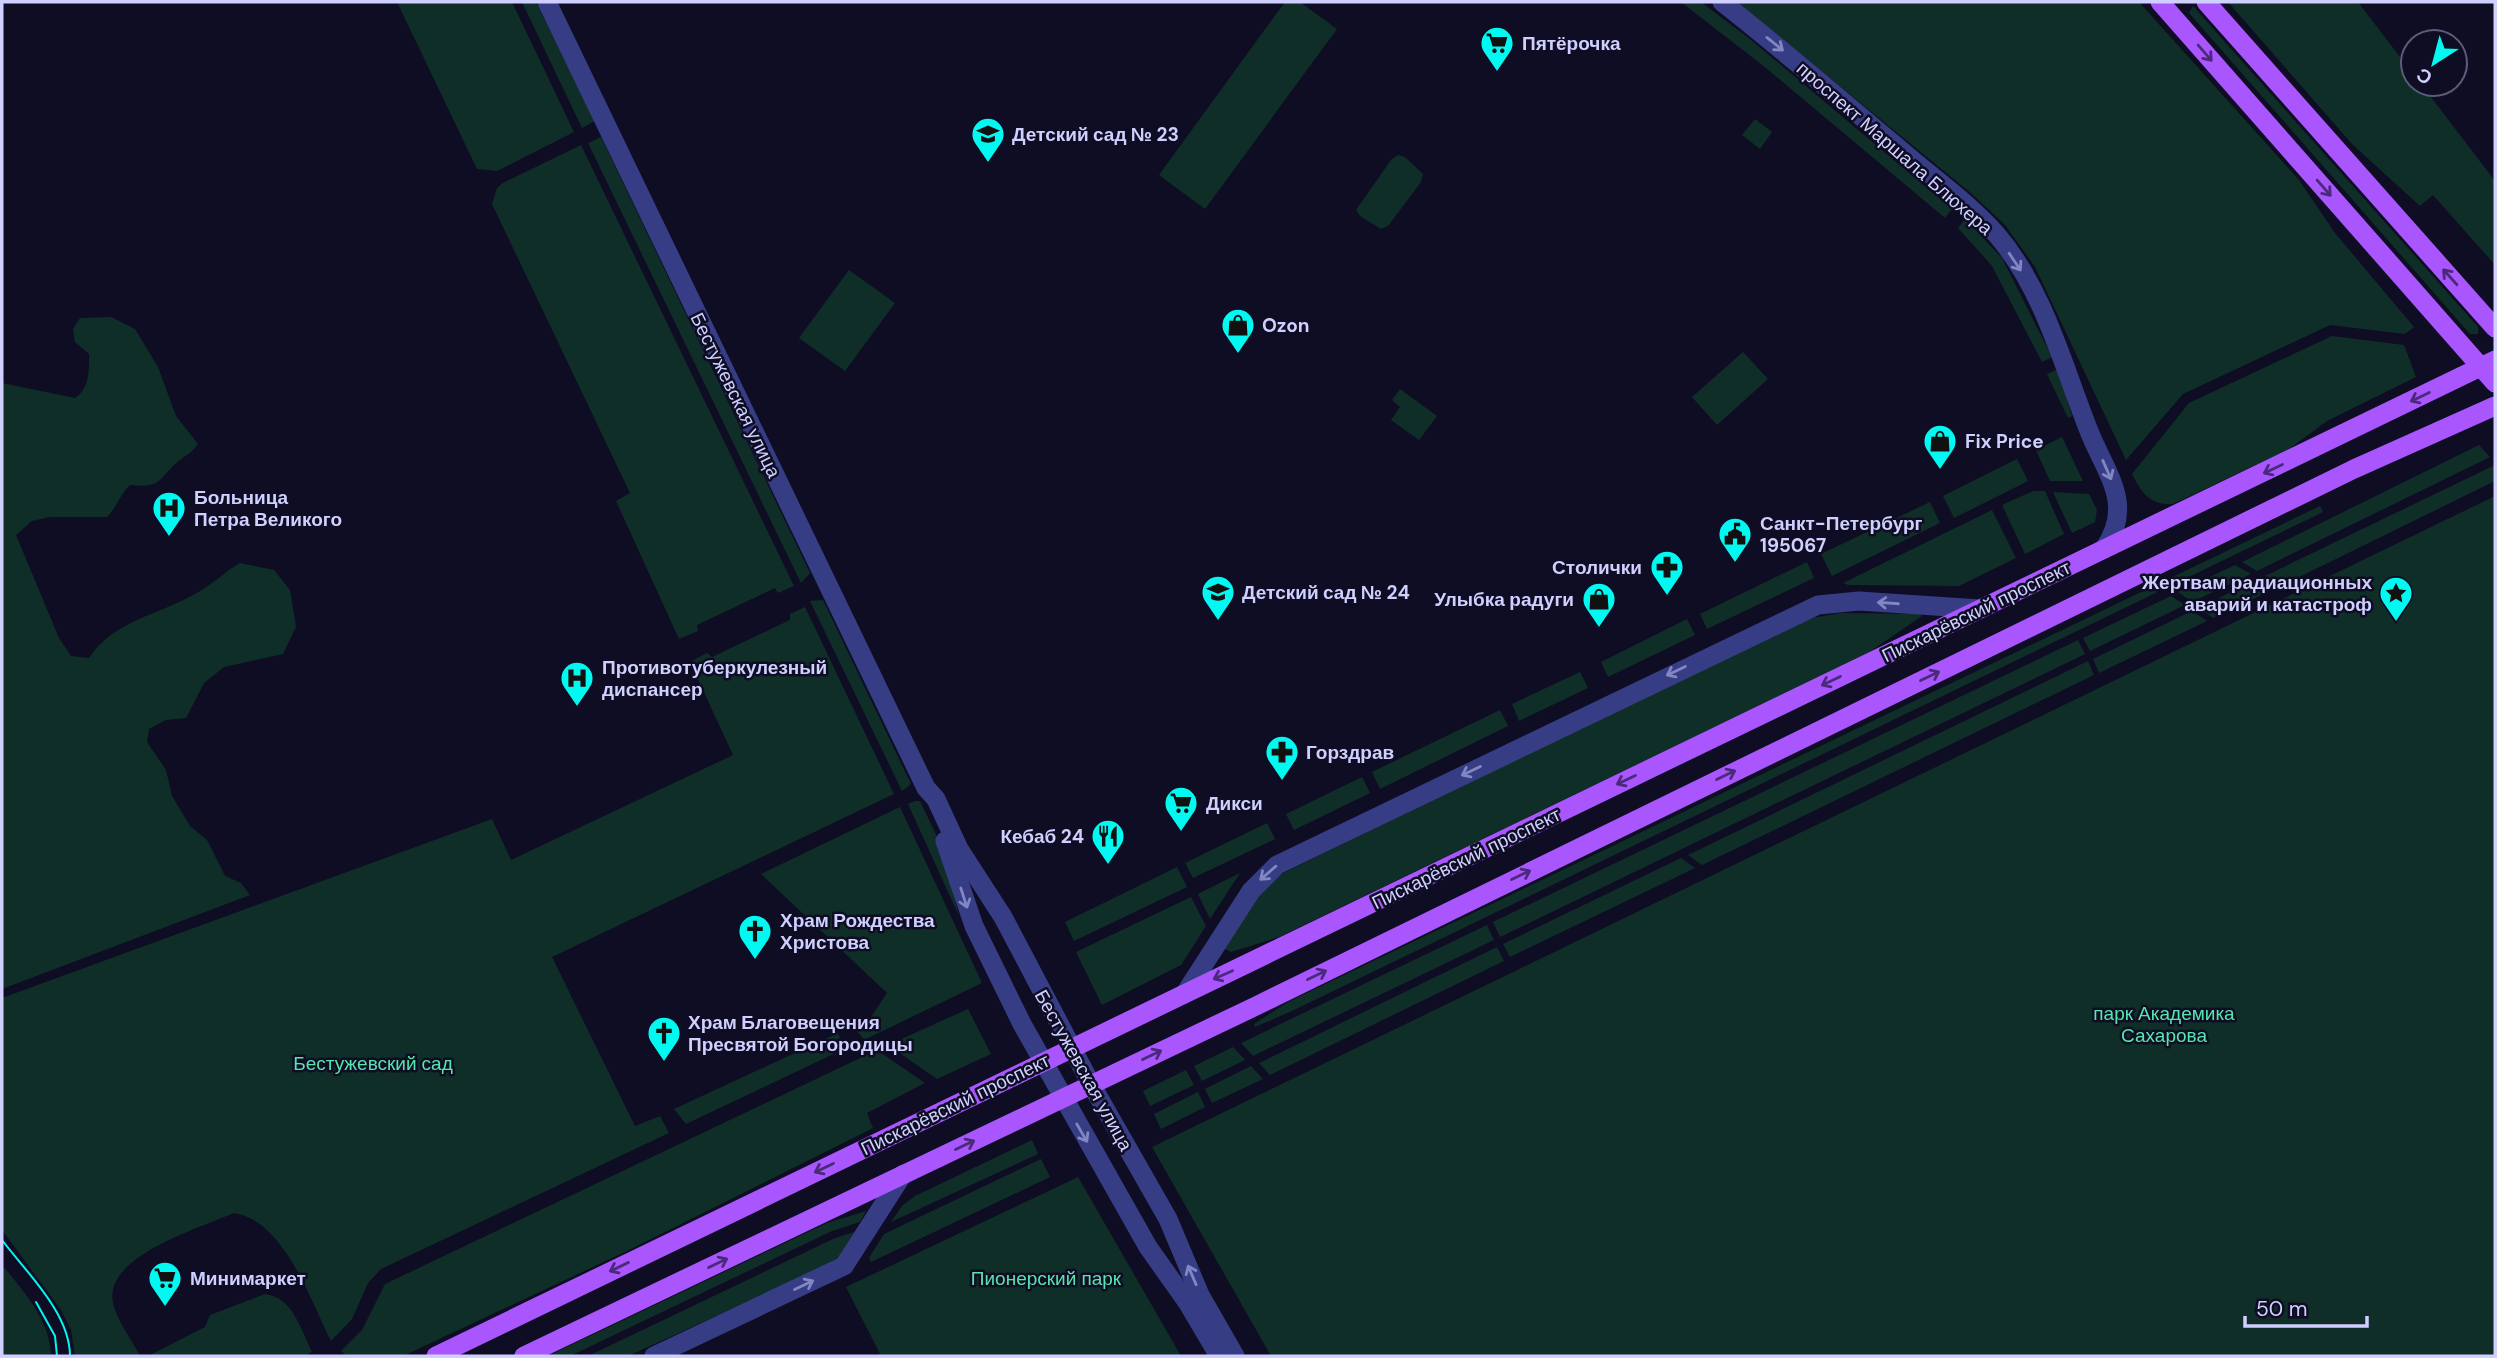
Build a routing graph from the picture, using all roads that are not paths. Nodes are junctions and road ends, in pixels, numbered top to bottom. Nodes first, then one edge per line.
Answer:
1 (547, 2) edge
2 (1722, 2) edge
3 (2160, 2) edge
4 (2206, 2) edge
5 (2495, 328) edge
6 (2488, 364) edge
7 (2495, 383) edge
8 (2495, 406) edge
9 (2104, 549) junction
10 (1980, 609) junction
11 (926, 788) junction
12 (1186, 992) junction
13 (1071, 1048) junction
14 (1042, 1062) junction
15 (1091, 1084) junction
16 (1063, 1098) junction
17 (903, 1174) junction
18 (436, 1356) edge
19 (524, 1356) edge
20 (654, 1356) edge
21 (1219, 1356) edge
22 (1236, 1356) edge

1 - 11 street, Бестужевская улица
2 -> 9 street, проспект Маршала Блюхера
3 -> 6 main road
5 -> 4 main road
6 - 7 main road
6 -> 9 main road, Пискарёвский проспект
15 -> 8 main road, Пискарёвский проспект
9 - 10 main road, Пискарёвский проспект
10 -> 12 main road, Пискарёвский проспект
10 -> 12 street
11 - 13 street, Бестужевская улица
11 -> 14 street, Бестужевская улица
12 - 13 main road, Пискарёвский проспект
13 - 14 main road, Пискарёвский проспект
13 - 15 street, Бестужевская улица
14 - 16 street, Бестужевская улица
14 -> 18 main road, Пискарёвский проспект
15 - 16 main road, Пискарёвский проспект
22 -> 15 street, Бестужевская улица
17 -> 16 main road, Пискарёвский проспект
16 -> 21 street, Бестужевская улица
19 -> 17 main road, Пискарёвский проспект
20 -> 17 street

